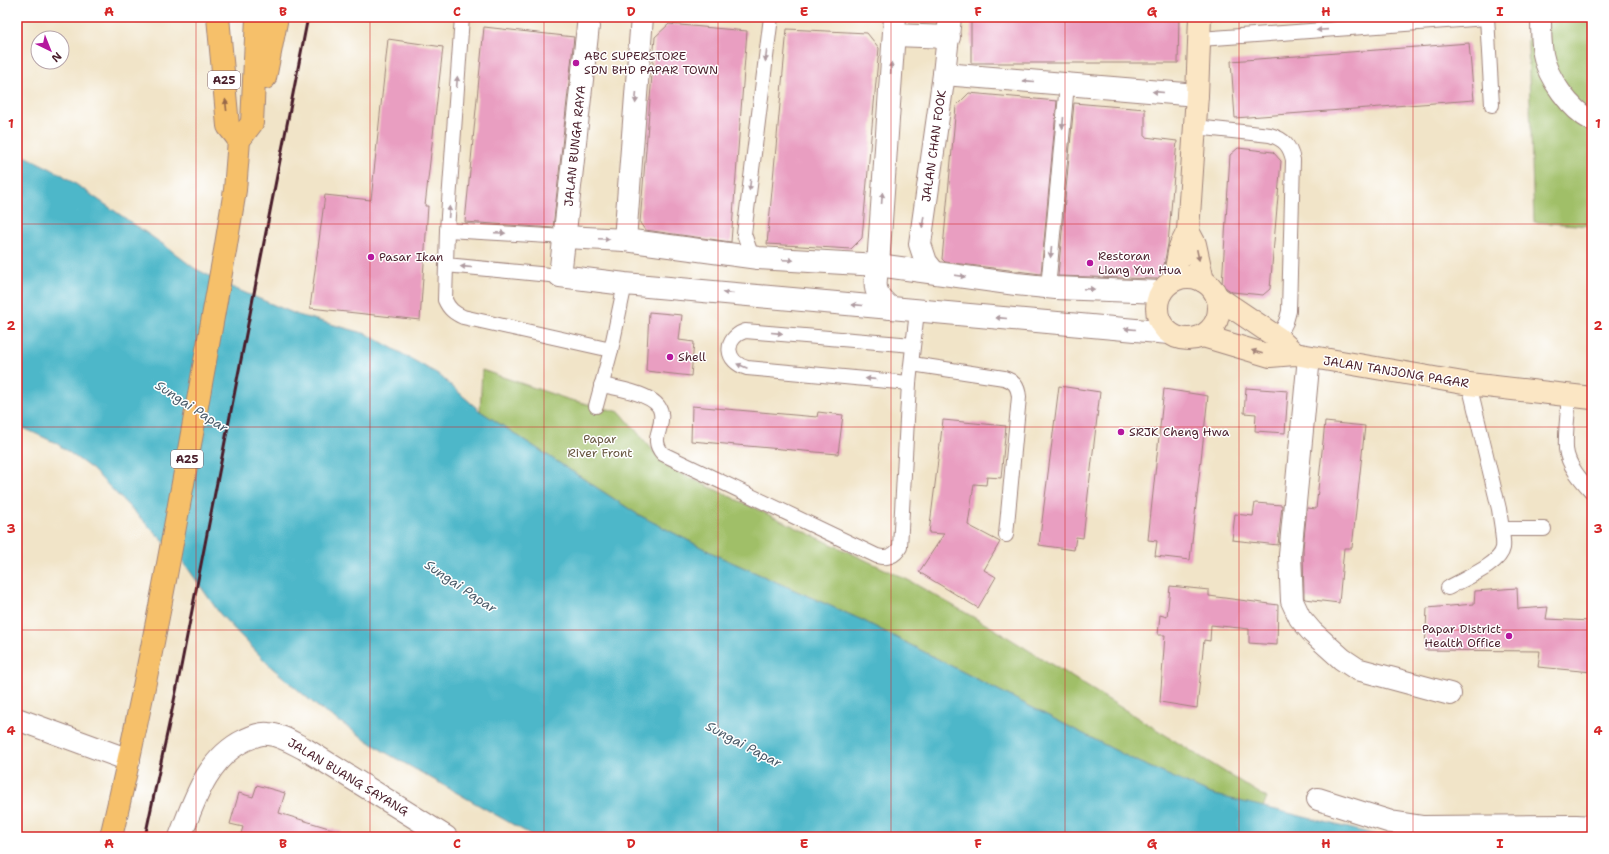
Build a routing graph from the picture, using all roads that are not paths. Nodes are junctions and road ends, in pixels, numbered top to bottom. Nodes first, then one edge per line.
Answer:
1 (218, 17) edge
2 (257, 17) edge
3 (277, 17) edge
4 (462, 17) edge
5 (589, 17) edge
6 (642, 17) edge
7 (771, 17) edge
8 (1200, 17) edge
9 (1541, 17) edge
10 (1487, 18) edge
11 (894, 26) edge
12 (949, 27) edge
13 (1200, 39) junction
14 (944, 74) junction
15 (1066, 84) junction
16 (1197, 95) junction
17 (1492, 105) dead end
18 (252, 111) junction
19 (1592, 121) edge
20 (1195, 127) junction
21 (239, 140) junction
22 (447, 230) junction
23 (1188, 231) junction
24 (565, 237) junction
25 (625, 240) junction
26 (758, 258) junction
27 (446, 265) junction
28 (878, 265) junction
29 (934, 272) junction
30 (560, 276) junction
31 (625, 284) junction
32 (1167, 286) junction
33 (1056, 288) junction
34 (1210, 289) junction
35 (891, 308) junction
36 (917, 311) junction
37 (1169, 333) junction
38 (1203, 336) junction
39 (1278, 338) junction
40 (914, 345) junction
41 (611, 350) junction
42 (1302, 356) junction
43 (912, 364) junction
44 (909, 383) junction
45 (601, 384) junction
46 (1469, 384) junction
47 (1569, 395) junction
48 (1592, 398) edge
49 (596, 406) dead end
50 (1592, 492) edge
51 (1502, 529) junction
52 (1544, 529) dead end
53 (1006, 535) dead end
54 (1448, 588) dead end
55 (1450, 694) dead end
56 (17, 719) edge
57 (129, 760) junction
58 (1318, 799) dead end
59 (1592, 827) edge
60 (111, 837) edge
61 (180, 837) edge
62 (446, 837) edge

21 -> 1 main road, A25
2 - 18 main road, A25
3 - 18 main road
22 -> 4 lane
5 - 24 street, JALAN BUNGA RAYA
6 -> 25 street
7 -> 26 lane
8 - 13 main road
9 - 19 street
10 -> 13 lane
10 - 17 lane
11 - 12 street
28 -> 11 street
12 - 14 street, JALAN CHAN FOOK
13 - 16 main road
15 -> 14 street
14 -> 29 street, JALAN CHAN FOOK
16 -> 15 street
15 -> 33 lane
16 - 20 main road
18 - 21 main road, A25
20 - 23 main road
20 - 39 lane
21 - 57 main road, A25
22 -> 24 lane
22 - 27 lane
23 - 32 main road
23 -> 34 main road
24 -> 25 street
24 - 30 street, JALAN BUNGA RAYA
25 - 26 street
26 -> 28 street
30 -> 27 lane
27 - 41 lane
28 - 29 street
28 - 35 street
29 -> 33 street
30 - 31 street
35 -> 31 street
31 - 41 lane
33 -> 32 street
32 - 34 main road
32 - 37 main road
34 - 38 main road
34 - 39 main road
35 - 36 street
37 -> 36 street
36 - 40 lane
37 - 38 main road
42 -> 38 main road, JALAN TANJONG PAGAR
39 - 42 main road
40 - 43 lane
44 -> 40 lane
41 - 45 lane
42 - 46 main road, JALAN TANJONG PAGAR
42 - 55 street
43 - 44 lane
43 - 53 lane
44 - 45 lane
45 - 49 lane
46 - 47 main road, JALAN TANJONG PAGAR
46 - 51 lane
47 - 48 main road, JALAN TANJONG PAGAR
47 - 50 lane
51 - 52 lane
51 - 54 lane
56 - 57 street
57 - 60 main road, A25
58 - 59 street
61 - 62 street, JALAN BUANG SAYANG

